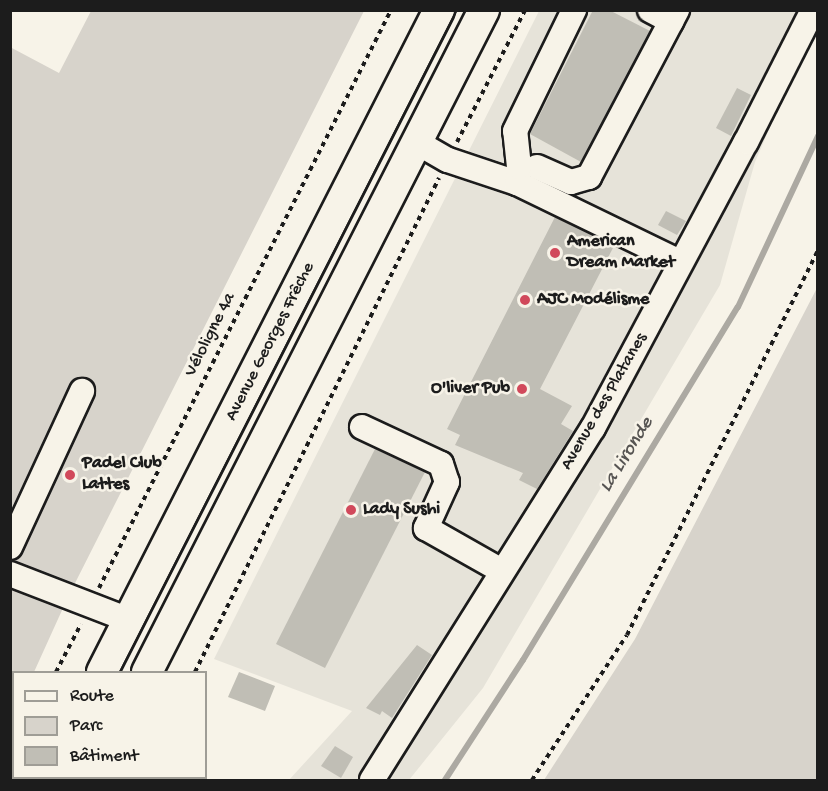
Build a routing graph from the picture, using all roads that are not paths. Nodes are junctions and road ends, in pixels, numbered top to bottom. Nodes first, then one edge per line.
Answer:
1 (439, 10) edge
2 (484, 10) edge
3 (574, 10) edge
4 (813, 10) edge
5 (666, 14) edge
6 (418, 143) junction
7 (537, 167) dead end
8 (517, 183) junction
9 (680, 262) junction
10 (81, 391) dead end
11 (362, 427) dead end
12 (10, 547) edge
13 (502, 571) junction
14 (10, 574) edge
15 (129, 620) junction
16 (103, 671) edge
17 (148, 671) edge
18 (372, 780) edge

1 - 15 main road, Avenue Georges Frêche
2 - 6 main road
3 - 8 street
4 - 9 street, Avenue des Platanes
5 - 7 street
6 - 8 street
6 - 17 main road
8 - 9 street
9 - 13 street, Avenue des Platanes
10 - 12 street
11 - 13 street
13 - 18 street, Avenue des Platanes
14 - 15 street
15 - 16 main road, Avenue Georges Frêche

